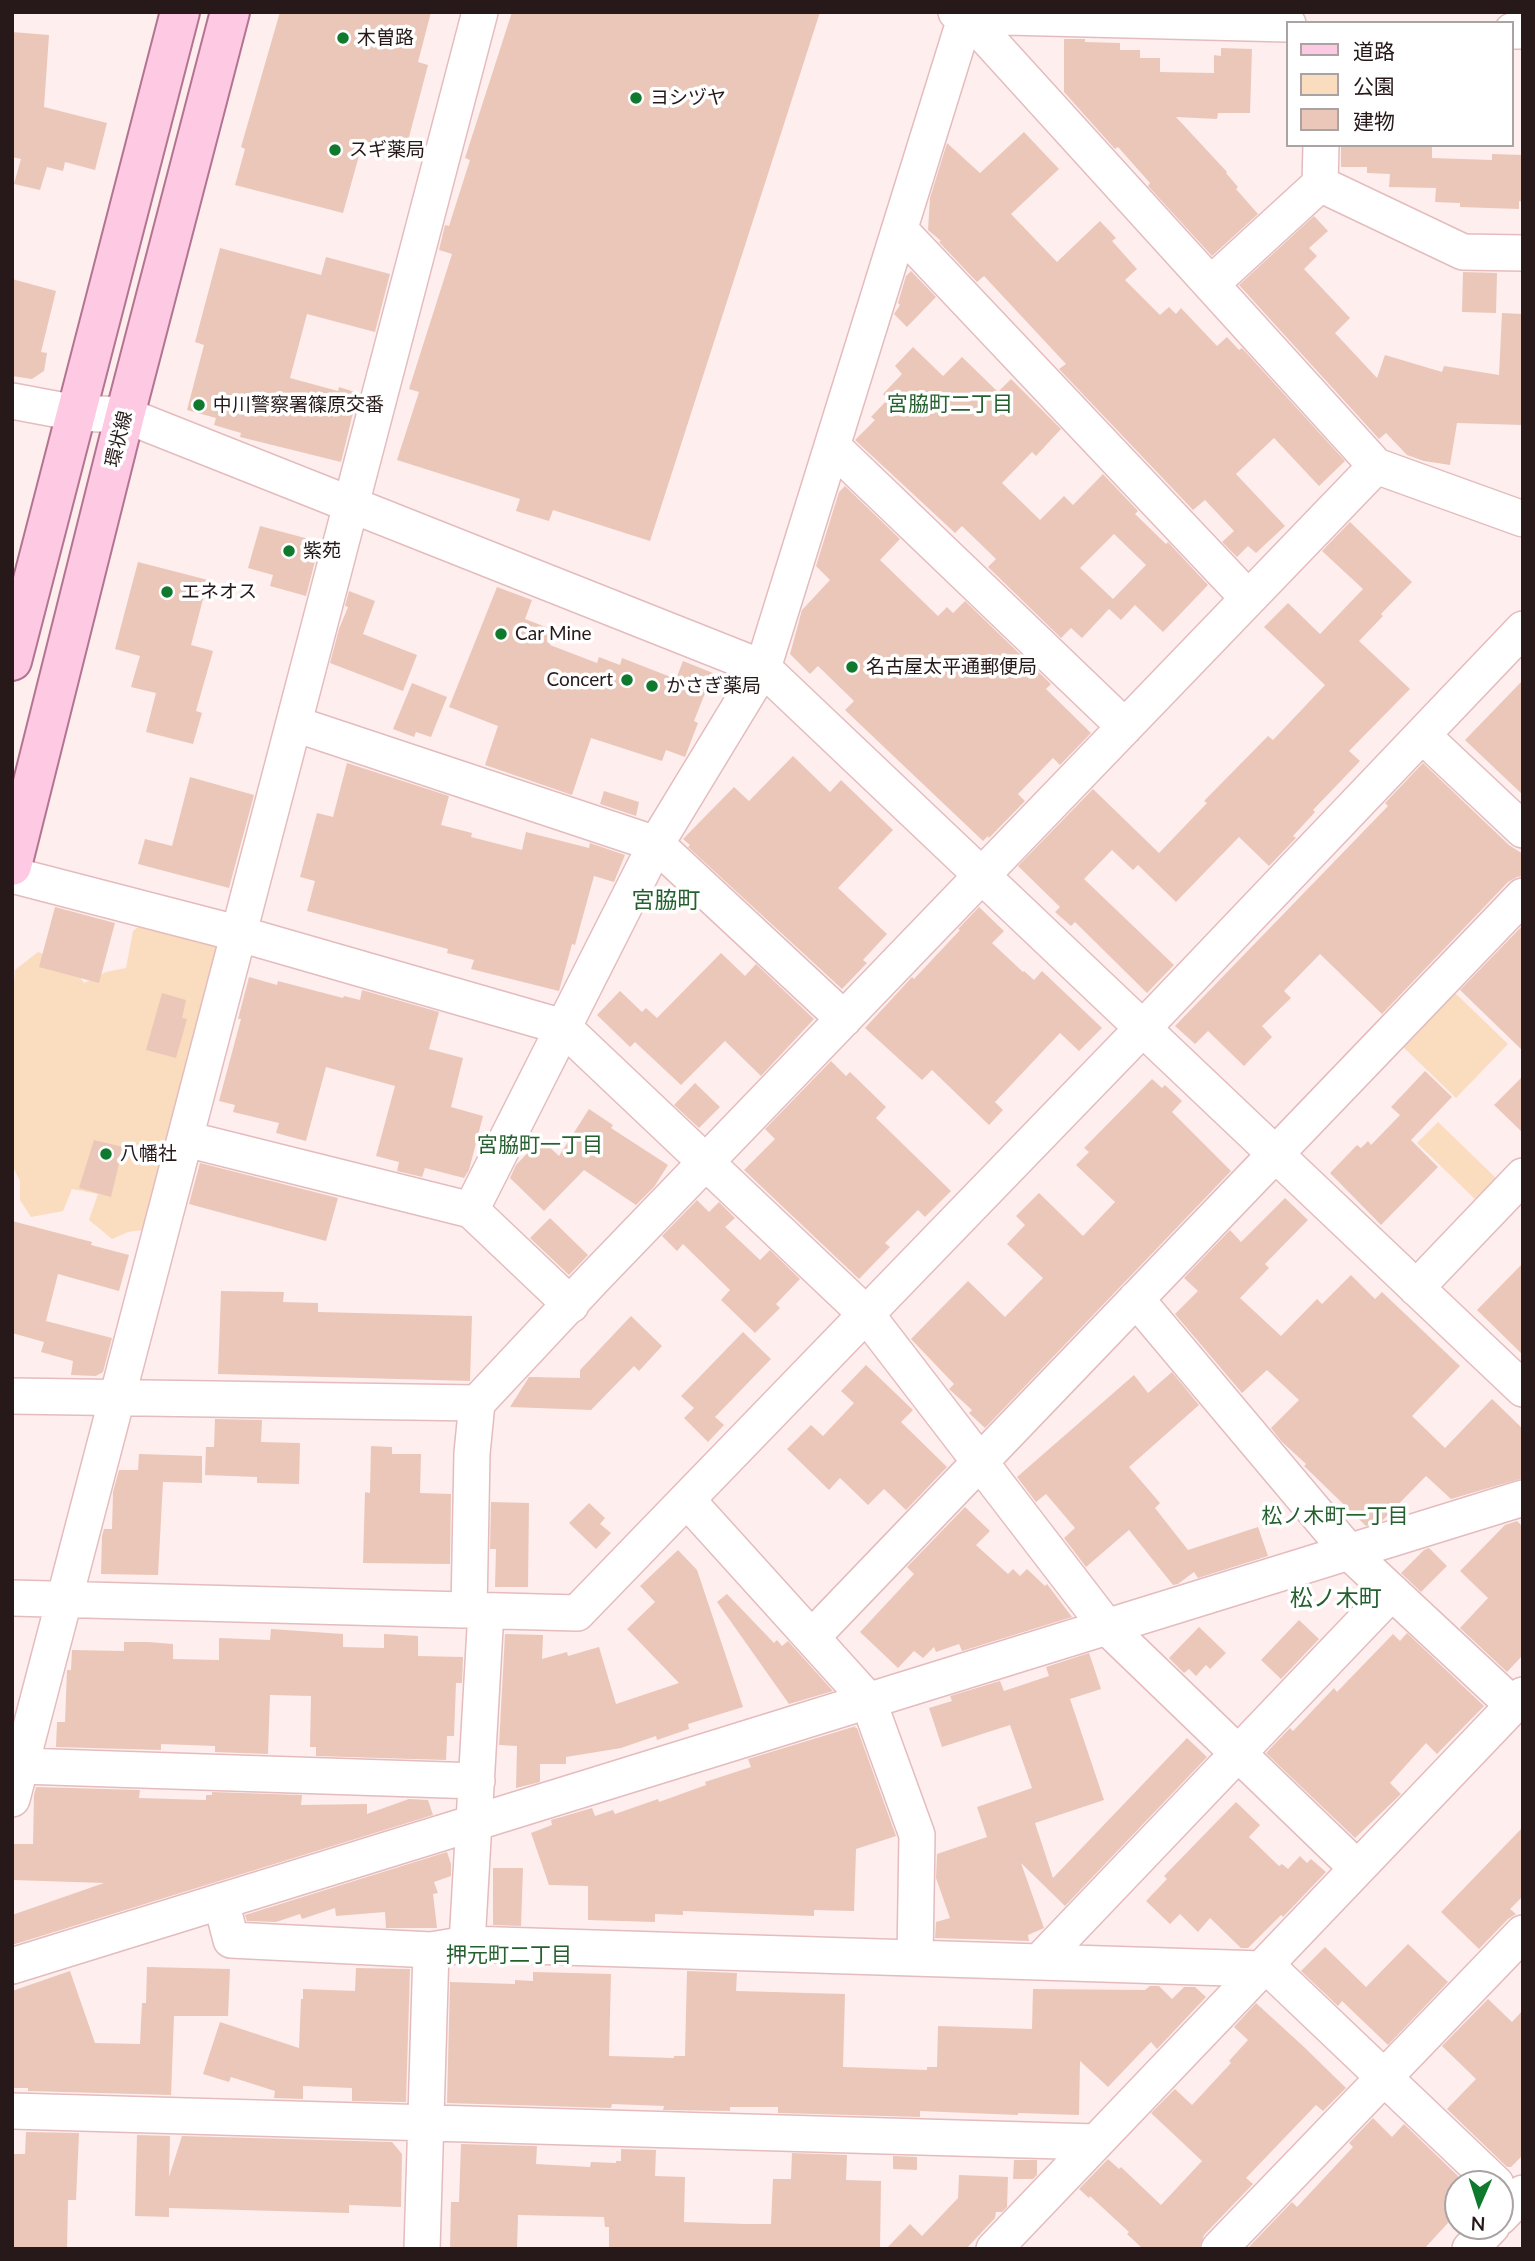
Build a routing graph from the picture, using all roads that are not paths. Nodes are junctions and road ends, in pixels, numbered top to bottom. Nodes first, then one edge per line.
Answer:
1 (180, 12) edge
2 (230, 12) edge
3 (480, 12) edge
4 (963, 13) edge
5 (1286, 24) edge
6 (1321, 147) edge
7 (1320, 184) junction
8 (900, 230) junction
9 (1523, 253) edge
10 (1211, 284) junction
11 (12, 401) edge
12 (76, 413) junction
13 (125, 415) junction
14 (832, 446) junction
15 (1376, 466) junction
16 (353, 505) junction
17 (1523, 519) edge
18 (1248, 598) junction
19 (1523, 629) edge
20 (14, 650) edge
21 (762, 668) junction
22 (295, 724) junction
23 (1125, 727) junction
24 (1422, 735) junction
25 (1523, 830) edge
26 (656, 844) junction
27 (12, 866) edge
28 (12, 875) edge
29 (982, 875) junction
30 (1523, 896) edge
31 (240, 934) junction
32 (844, 1019) junction
33 (563, 1027) junction
34 (1143, 1028) junction
35 (186, 1139) junction
36 (1275, 1154) junction
37 (706, 1163) junction
38 (1523, 1177) edge
39 (471, 1210) junction
40 (1416, 1288) junction
41 (1136, 1299) junction
42 (570, 1305) junction
43 (866, 1314) junction
44 (1523, 1389) edge
45 (12, 1396) edge
46 (118, 1398) junction
47 (477, 1403) junction
48 (980, 1461) junction
49 (1523, 1498) edge
50 (687, 1500) junction
51 (1349, 1552) junction
52 (1392, 1592) junction
53 (12, 1598) edge
54 (64, 1600) junction
55 (477, 1611) junction
56 (1106, 1626) junction
57 (812, 1636) junction
58 (869, 1700) junction
59 (1518, 1700) edge
60 (1238, 1754) junction
61 (477, 1781) junction
62 (17, 1782) edge
63 (474, 1822) junction
64 (1357, 1868) junction
65 (222, 1901) junction
66 (1523, 1933) edge
67 (467, 1944) junction
68 (431, 1950) junction
69 (915, 1958) junction
70 (1039, 1962) junction
71 (12, 1966) edge
72 (1264, 1967) junction
73 (1384, 2078) junction
74 (12, 2111) edge
75 (426, 2123) junction
76 (1096, 2143) junction
77 (1473, 2170) edge
78 (422, 2249) edge
79 (995, 2249) edge
80 (1219, 2249) edge

1 - 12 main road
2 - 13 main road, 環状線
3 - 16 street
4 - 5 street
4 - 8 street
4 - 10 street
6 - 7 street
7 - 9 street
7 - 10 street
8 - 14 street
8 - 18 street
10 - 15 street
11 - 12 street
12 - 13 street
12 - 20 main road
13 - 16 street
13 - 27 main road, 環状線
14 - 21 street
14 - 23 street
15 - 17 street
15 - 18 street
16 - 21 street
16 - 22 street
18 - 23 street
19 - 24 street
21 - 26 street
21 - 29 street
22 - 26 street
22 - 31 street
23 - 29 street
24 - 25 street
24 - 34 street
26 - 32 street
26 - 33 street
28 - 31 street
29 - 32 street
29 - 34 street
30 - 36 street
31 - 33 street
31 - 35 street
32 - 37 street
33 - 37 street
33 - 39 street
34 - 36 street
34 - 43 street
35 - 39 street
35 - 46 street
36 - 40 street
36 - 41 street
37 - 42 street
37 - 43 street
38 - 40 street
39 - 42 street
40 - 44 street
41 - 48 street
41 - 51 street
42 - 47 street
43 - 48 street
43 - 50 street
45 - 46 street
46 - 47 street
46 - 54 street
47 - 55 street
48 - 56 street
48 - 57 street
49 - 51 street
50 - 55 street
50 - 57 street
51 - 52 street
51 - 56 street
52 - 59 street
52 - 60 street
53 - 54 street
54 - 55 street
54 - 62 street
55 - 61 street
56 - 58 street
56 - 60 street
57 - 58 street
58 - 63 street
58 - 69 street
59 - 64 street
60 - 64 street
60 - 70 street
61 - 62 street
61 - 63 street
63 - 65 street
63 - 67 street
64 - 72 street
65 - 68 street
65 - 71 street
66 - 73 street
67 - 68 street
67 - 69 street
68 - 75 street
69 - 70 street
70 - 72 street
72 - 73 street
72 - 76 street
73 - 77 street
73 - 80 street
74 - 75 street
75 - 76 street
75 - 78 street
76 - 79 street

